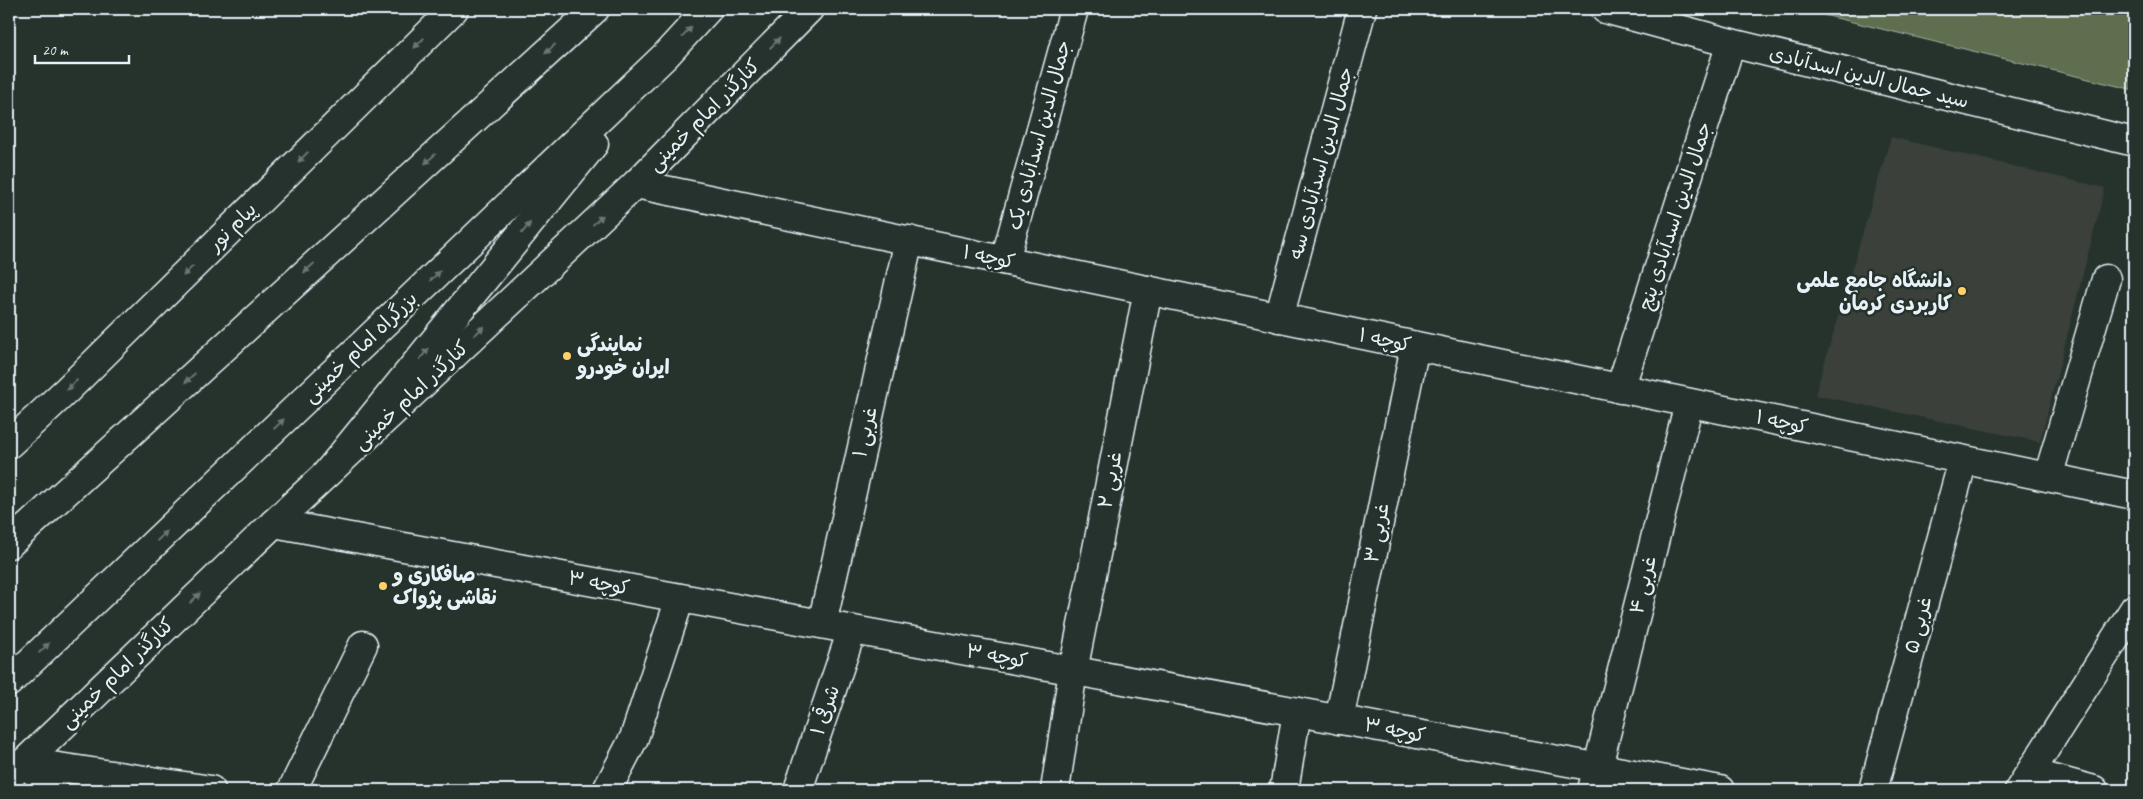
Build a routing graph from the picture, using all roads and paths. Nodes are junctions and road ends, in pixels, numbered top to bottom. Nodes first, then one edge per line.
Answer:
1 (454, 9) edge
2 (595, 9) edge
3 (708, 9) edge
4 (809, 9) edge
5 (1074, 9) edge
6 (1362, 9) edge
7 (1605, 9) edge
8 (1731, 43) junction
9 (666, 55) junction
10 (2134, 142) edge
11 (636, 184) junction
12 (909, 240) junction
13 (1005, 260) junction
14 (2106, 280) dead end
15 (1148, 290) junction
16 (1279, 318) junction
17 (1415, 346) junction
18 (1620, 388) junction
19 (1689, 403) junction
20 (9, 444) edge
21 (1963, 460) junction
22 (327, 474) junction
23 (2048, 478) junction
24 (2134, 496) edge
25 (274, 523) junction
26 (9, 544) edge
27 (680, 598) junction
28 (2134, 608) edge
29 (822, 624) junction
30 (852, 630) junction
31 (363, 645) dead end
32 (1073, 670) junction
33 (9, 682) edge
34 (1297, 712) junction
35 (1339, 720) junction
36 (17, 769) edge
37 (1595, 779) edge
38 (2025, 782) edge
39 (53, 790) edge
40 (210, 790) edge
41 (292, 790) edge
42 (607, 790) edge
43 (798, 790) edge
44 (1054, 790) edge
45 (1284, 790) edge
46 (1720, 790) edge
47 (1873, 790) edge
48 (2094, 790) edge

1 -> 20 main road, پیام نور
2 -> 26 main road
9 -> 3 main road, بزرگراه امام خمینی
11 -> 4 main road, کنارگذر امام خمینی
5 - 13 main road, جمال الدین اسدآبادی یک
6 - 16 main road, جمال الدین اسدآبادی سه
7 - 8 main road, سید جمال الدین اسدآبادی
8 - 10 main road, سید جمال الدین اسدآبادی
8 - 18 main road, جمال الدین اسدآبادی پنج
22 -> 9 main road
33 -> 9 main road, بزرگراه امام خمینی
11 - 12 main road, کوچه ۱
22 -> 11 main road, کنارگذر امام خمینی
12 - 13 main road, کوچه ۱
12 - 29 main road, غربی ۱
13 - 15 main road, کوچه ۱
14 - 23 main road
15 - 16 main road, کوچه ۱
15 - 32 main road, غربی ۲
16 - 17 main road, کوچه ۱
17 - 18 main road, کوچه ۱
17 - 35 main road, غربی ۳
18 - 19 main road, کوچه ۱
19 - 21 main road, کوچه ۱
19 - 37 main road, غربی ۴
21 - 23 main road, کوچه ۱
21 - 47 main road, غربی ۵
22 - 25 main road, کنارگذر امام خمینی
23 - 24 main road, کوچه ۱
25 - 27 main road, کوچه ۳
36 -> 25 main road, کنارگذر امام خمینی
27 - 29 main road, کوچه ۳
27 - 42 main road
28 - 38 main road
29 - 30 main road, کوچه ۳
30 - 32 main road, کوچه ۳
30 - 43 main road, شرقی ۱
31 - 41 main road
32 - 34 main road, کوچه ۳
32 - 44 main road, غربی ۲
34 - 35 main road, کوچه ۳
34 - 45 main road
35 - 37 main road, کوچه ۳
36 - 39 main road
36 - 40 main road
37 - 46 main road, کوچه ۳
38 - 48 main road

